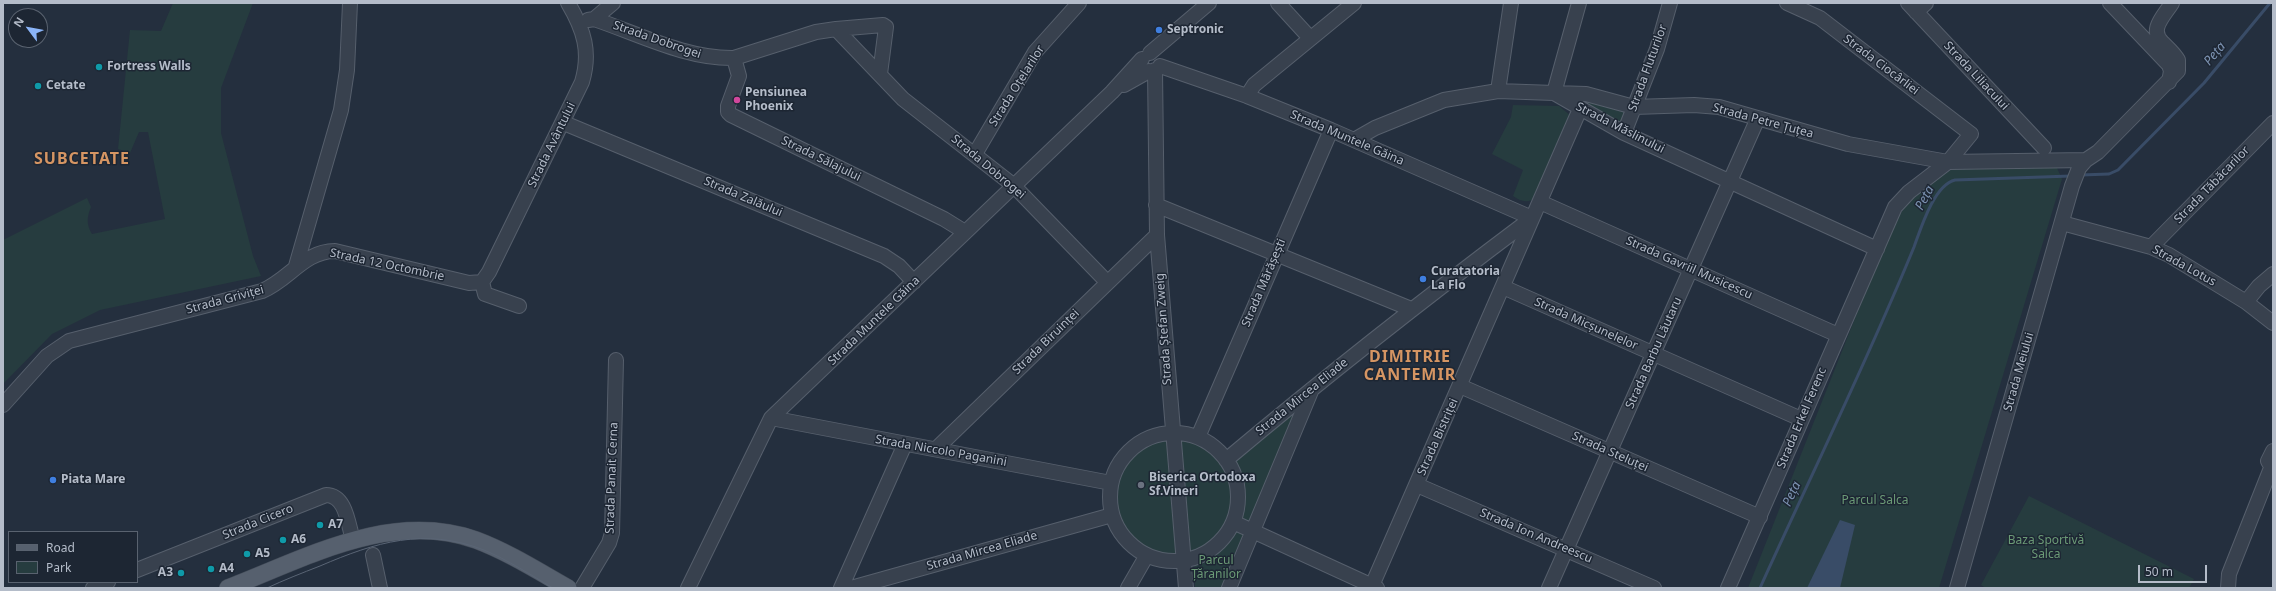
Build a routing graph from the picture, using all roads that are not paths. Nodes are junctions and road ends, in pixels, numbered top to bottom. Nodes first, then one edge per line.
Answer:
1 (350, 3) edge
2 (568, 3) edge
3 (614, 3) edge
4 (1079, 3) edge
5 (1209, 3) edge
6 (1278, 3) edge
7 (1354, 3) edge
8 (1511, 3) edge
9 (1579, 3) edge
10 (1670, 3) edge
11 (1787, 3) edge
12 (2110, 3) edge
13 (2172, 3) edge
14 (1916, 6) edge
15 (1193, 8) edge
16 (594, 19) junction
17 (579, 22) junction
18 (836, 29) junction
19 (584, 37) junction
20 (1310, 38) junction
21 (734, 58) junction
22 (1153, 63) junction
23 (880, 74) junction
24 (2169, 82) junction
25 (1498, 91) junction
26 (1554, 93) junction
27 (1247, 96) junction
28 (1634, 107) junction
29 (1580, 109) junction
30 (1758, 118) junction
31 (564, 123) junction
32 (2273, 123) edge
33 (1331, 130) junction
34 (1624, 133) junction
35 (1971, 134) joint
36 (1354, 140) junction
37 (2044, 148) dead end
38 (975, 154) junction
39 (1948, 162) junction
40 (2083, 164) junction
41 (1730, 181) junction
42 (1013, 185) junction
43 (1540, 202) junction
44 (1156, 206) junction
45 (1532, 218) junction
46 (2062, 223) junction
47 (965, 232) junction
48 (1157, 235) junction
49 (2151, 247) junction
50 (1877, 249) junction
51 (1276, 254) junction
52 (296, 266) junction
53 (1692, 269) junction
54 (2273, 274) edge
55 (482, 282) junction
56 (914, 282) junction
57 (1107, 282) junction
58 (1503, 286) junction
59 (2246, 302) junction
60 (520, 306) dead end
61 (1411, 309) junction
62 (2273, 323) edge
63 (1838, 335) junction
64 (1654, 354) junction
65 (616, 360) dead end
66 (1460, 386) junction
67 (1313, 387) junction
68 (3, 405) edge
69 (771, 418) junction
70 (1801, 420) junction
71 (1172, 432) junction
72 (1198, 437) junction
73 (905, 444) junction
74 (936, 450) junction
75 (1610, 452) junction
76 (2273, 452) edge
77 (1226, 460) junction
78 (2272, 468) edge
79 (1111, 483) junction
80 (1417, 485) junction
81 (1112, 515) junction
82 (1760, 517) junction
83 (1233, 522) junction
84 (1253, 530) junction
85 (353, 540) junction
86 (1567, 549) junction
87 (373, 555) dead end
88 (1147, 555) junction
89 (1182, 560) junction
90 (138, 570) edge
91 (257, 577) junction
92 (106, 583) edge
93 (1373, 587) edge
94 (93, 588) edge
95 (228, 588) edge
96 (242, 588) edge
97 (380, 588) edge
98 (568, 588) edge
99 (582, 588) edge
100 (688, 588) edge
101 (841, 588) edge
102 (851, 588) edge
103 (1128, 588) edge
104 (1186, 588) edge
105 (1229, 588) edge
106 (1550, 588) edge
107 (1654, 588) edge
108 (1728, 588) edge
109 (1957, 588) edge
110 (2228, 588) edge

1 - 52 street, Strada Griviței
2 - 17 street, Strada Avântului
3 - 16 street
4 - 38 street, Strada Oțelarilor
5 - 15 street
6 - 20 street
7 - 20 street
8 - 25 street
9 - 26 street
10 - 28 street, Strada Fluturilor
11 - 35 street, Strada Ciocârliei
12 - 24 street
13 - 24 street
14 - 37 street, Strada Liliacului
15 - 22 street
16 - 17 street
16 - 19 street
16 - 21 street, Strada Dobrogei
17 - 19 street, Strada Avântului
18 - 21 street, Strada Dobrogei
18 - 23 street, Strada Dobrogei
18 - 23 street, Strada Dobrogei
19 - 31 street, Strada Avântului
20 - 27 street
21 - 47 street, Strada Sălajului
22 - 27 street, Strada Muntele Găina
22 - 42 street, Strada Muntele Găina
22 - 44 street, Strada Ștefan Zweig
23 - 38 street, Strada Dobrogei
24 - 40 street
25 - 26 street, Strada Măslinului
25 - 36 street, Strada Măslinului
26 - 28 street, Strada Petre Țuțea
26 - 29 street, Strada Măslinului
27 - 33 street, Strada Muntele Găina
28 - 30 street, Strada Petre Țuțea
28 - 34 street, Strada Fluturilor
29 - 34 street, Strada Măslinului
29 - 43 street, Strada Bistriței
30 - 39 street, Strada Petre Țuțea
30 - 41 street, Strada Barbu Lăutaru
31 - 55 street, Strada Avântului
31 - 56 street, Strada Zalăului
32 - 49 street, Strada Tăbăcarilor
33 - 36 street, Strada Muntele Găina
33 - 51 street, Strada Mărășești
34 - 41 street, Strada Măslinului
35 - 39 street, Strada Erkel Ferenc
36 - 45 street, Strada Muntele Găina
38 - 42 street, Strada Dobrogei
39 - 40 street, Strada Petre Țuțea
39 - 50 street, Strada Erkel Ferenc
40 - 46 street, Strada Meiului
41 - 50 street, Strada Măslinului
41 - 53 street, Strada Barbu Lăutaru
42 - 47 street, Strada Muntele Găina
42 - 57 street, Strada Dobrogei
43 - 45 street, Strada Bistriței
43 - 53 street, Strada Gavriil Musicescu
44 - 48 street, Strada Ștefan Zweig
44 - 51 street
45 - 58 street, Strada Bistriței
45 - 61 street, Strada Mircea Eliade
46 - 49 street, Strada Lotus
46 - 109 street, Strada Meiului
47 - 56 street, Strada Muntele Găina
48 - 57 street, Strada Biruinței
48 - 71 street, Strada Ștefan Zweig
49 - 59 street, Strada Lotus
50 - 63 street, Strada Erkel Ferenc
51 - 61 street
51 - 72 street, Strada Mărășești
52 - 55 street, Strada 12 Octombrie
52 - 68 street, Strada Griviței
53 - 63 street, Strada Gavriil Musicescu
53 - 64 street, Strada Barbu Lăutaru
54 - 59 street
55 - 60 street
56 - 69 street, Strada Muntele Găina
57 - 74 street, Strada Biruinței
58 - 64 street, Strada Micșunelelor
58 - 66 street, Strada Bistriței
59 - 62 street, Strada Lotus
61 - 67 street, Strada Mircea Eliade
63 - 70 street, Strada Erkel Ferenc
64 - 70 street, Strada Micșunelelor
64 - 75 street, Strada Barbu Lăutaru
65 - 99 street, Strada Panait Cerna
66 - 75 street, Strada Steluței
66 - 80 street, Strada Bistriței
67 - 77 street, Strada Mircea Eliade
67 - 84 street
69 - 73 street, Strada Niccolo Paganini
69 - 100 street, Strada Muntele Găina
70 - 82 street, Strada Erkel Ferenc
71 - 72 street
71 - 79 street
71 - 89 street, Strada Ștefan Zweig
72 - 77 street
73 - 74 street, Strada Niccolo Paganini
73 - 101 street
74 - 79 street, Strada Niccolo Paganini
75 - 82 street, Strada Steluței
75 - 86 street, Strada Barbu Lăutaru
76 - 78 street
77 - 83 street
78 - 110 street
79 - 81 street
80 - 86 street, Strada Ion Andreescu
80 - 93 street, Strada Bistriței
81 - 88 street
81 - 102 street, Strada Mircea Eliade
82 - 108 street, Strada Erkel Ferenc
83 - 84 street
83 - 89 street
84 - 93 street
84 - 105 street
85 - 90 street, Strada Cicero
85 - 91 main road
85 - 98 main road
86 - 106 street, Strada Barbu Lăutaru
86 - 107 street, Strada Ion Andreescu
87 - 97 street
88 - 89 street
88 - 103 street
89 - 104 street, Strada Ștefan Zweig
91 - 95 main road
91 - 96 main road
92 - 94 street

